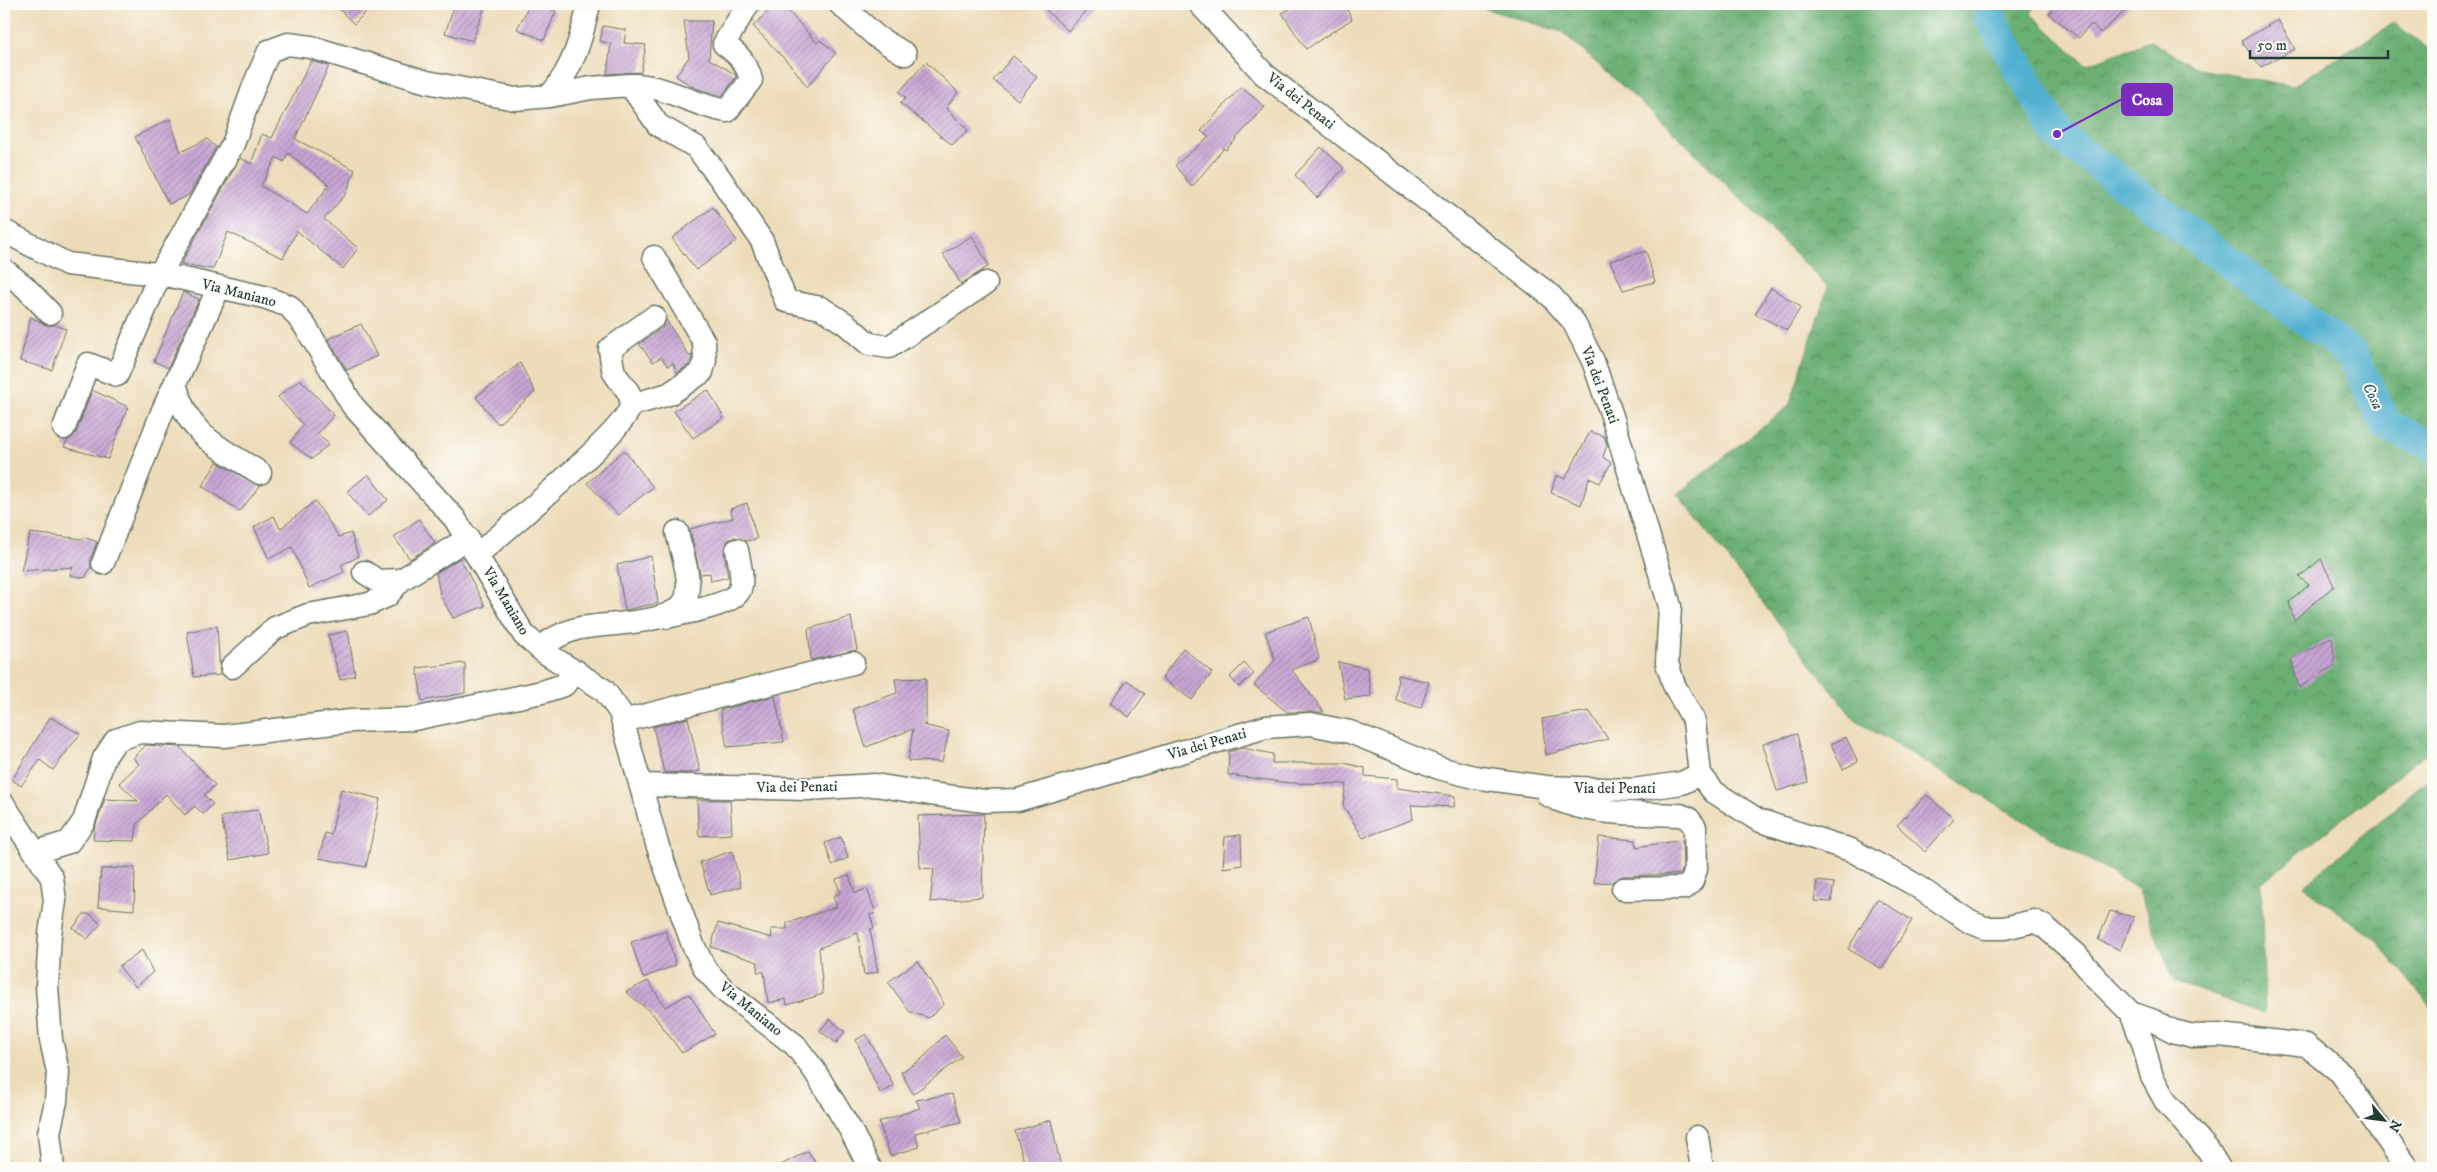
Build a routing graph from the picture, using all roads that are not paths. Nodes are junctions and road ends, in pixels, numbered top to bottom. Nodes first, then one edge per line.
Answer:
1 (589, 4) edge
2 (748, 4) edge
3 (840, 4) edge
4 (1200, 4) edge
5 (906, 54) dead end
6 (630, 86) junction
7 (550, 96) junction
8 (4, 231) edge
9 (654, 257) dead end
10 (4, 270) edge
11 (160, 274) junction
12 (986, 283) dead end
13 (219, 287) junction
14 (50, 313) dead end
15 (654, 317) dead end
16 (176, 386) junction
17 (631, 405) junction
18 (64, 428) dead end
19 (260, 473) dead end
20 (677, 532) dead end
21 (472, 546) junction
22 (737, 550) dead end
23 (103, 563) dead end
24 (364, 572) dead end
25 (401, 580) junction
26 (664, 618) junction
27 (539, 648) junction
28 (853, 663) dead end
29 (232, 667) dead end
30 (576, 671) junction
31 (623, 721) junction
32 (1700, 774) junction
33 (640, 785) junction
34 (1546, 787) junction
35 (4, 805) edge
36 (36, 852) junction
37 (1623, 889) dead end
38 (2131, 1013) junction
39 (1697, 1137) dead end
40 (53, 1168) edge
41 (870, 1168) edge
42 (1702, 1168) edge
43 (2219, 1168) edge
44 (2407, 1168) edge

1 - 7 street
2 - 6 street
3 - 5 street
4 - 32 street, Via dei Penati
6 - 7 street
6 - 12 street
7 - 11 street
8 - 11 street, Via Maniano
9 - 17 street
10 - 14 street
11 - 13 street, Via Maniano
11 - 18 street
13 - 16 street
13 - 21 street, Via Maniano
15 - 17 street
16 - 19 street
16 - 23 street
17 - 21 street
20 - 26 street
21 - 25 street
21 - 27 street, Via Maniano
22 - 26 street
24 - 25 street
25 - 29 street
26 - 27 street
27 - 30 street, Via Maniano
28 - 31 street
30 - 31 street, Via Maniano
30 - 36 street
31 - 33 street, Via Maniano
32 - 34 street, Via dei Penati
32 - 38 street
33 - 34 street, Via dei Penati
33 - 41 street, Via Maniano
34 - 37 street
35 - 36 street
36 - 40 street
38 - 43 street
38 - 44 street
39 - 42 street

